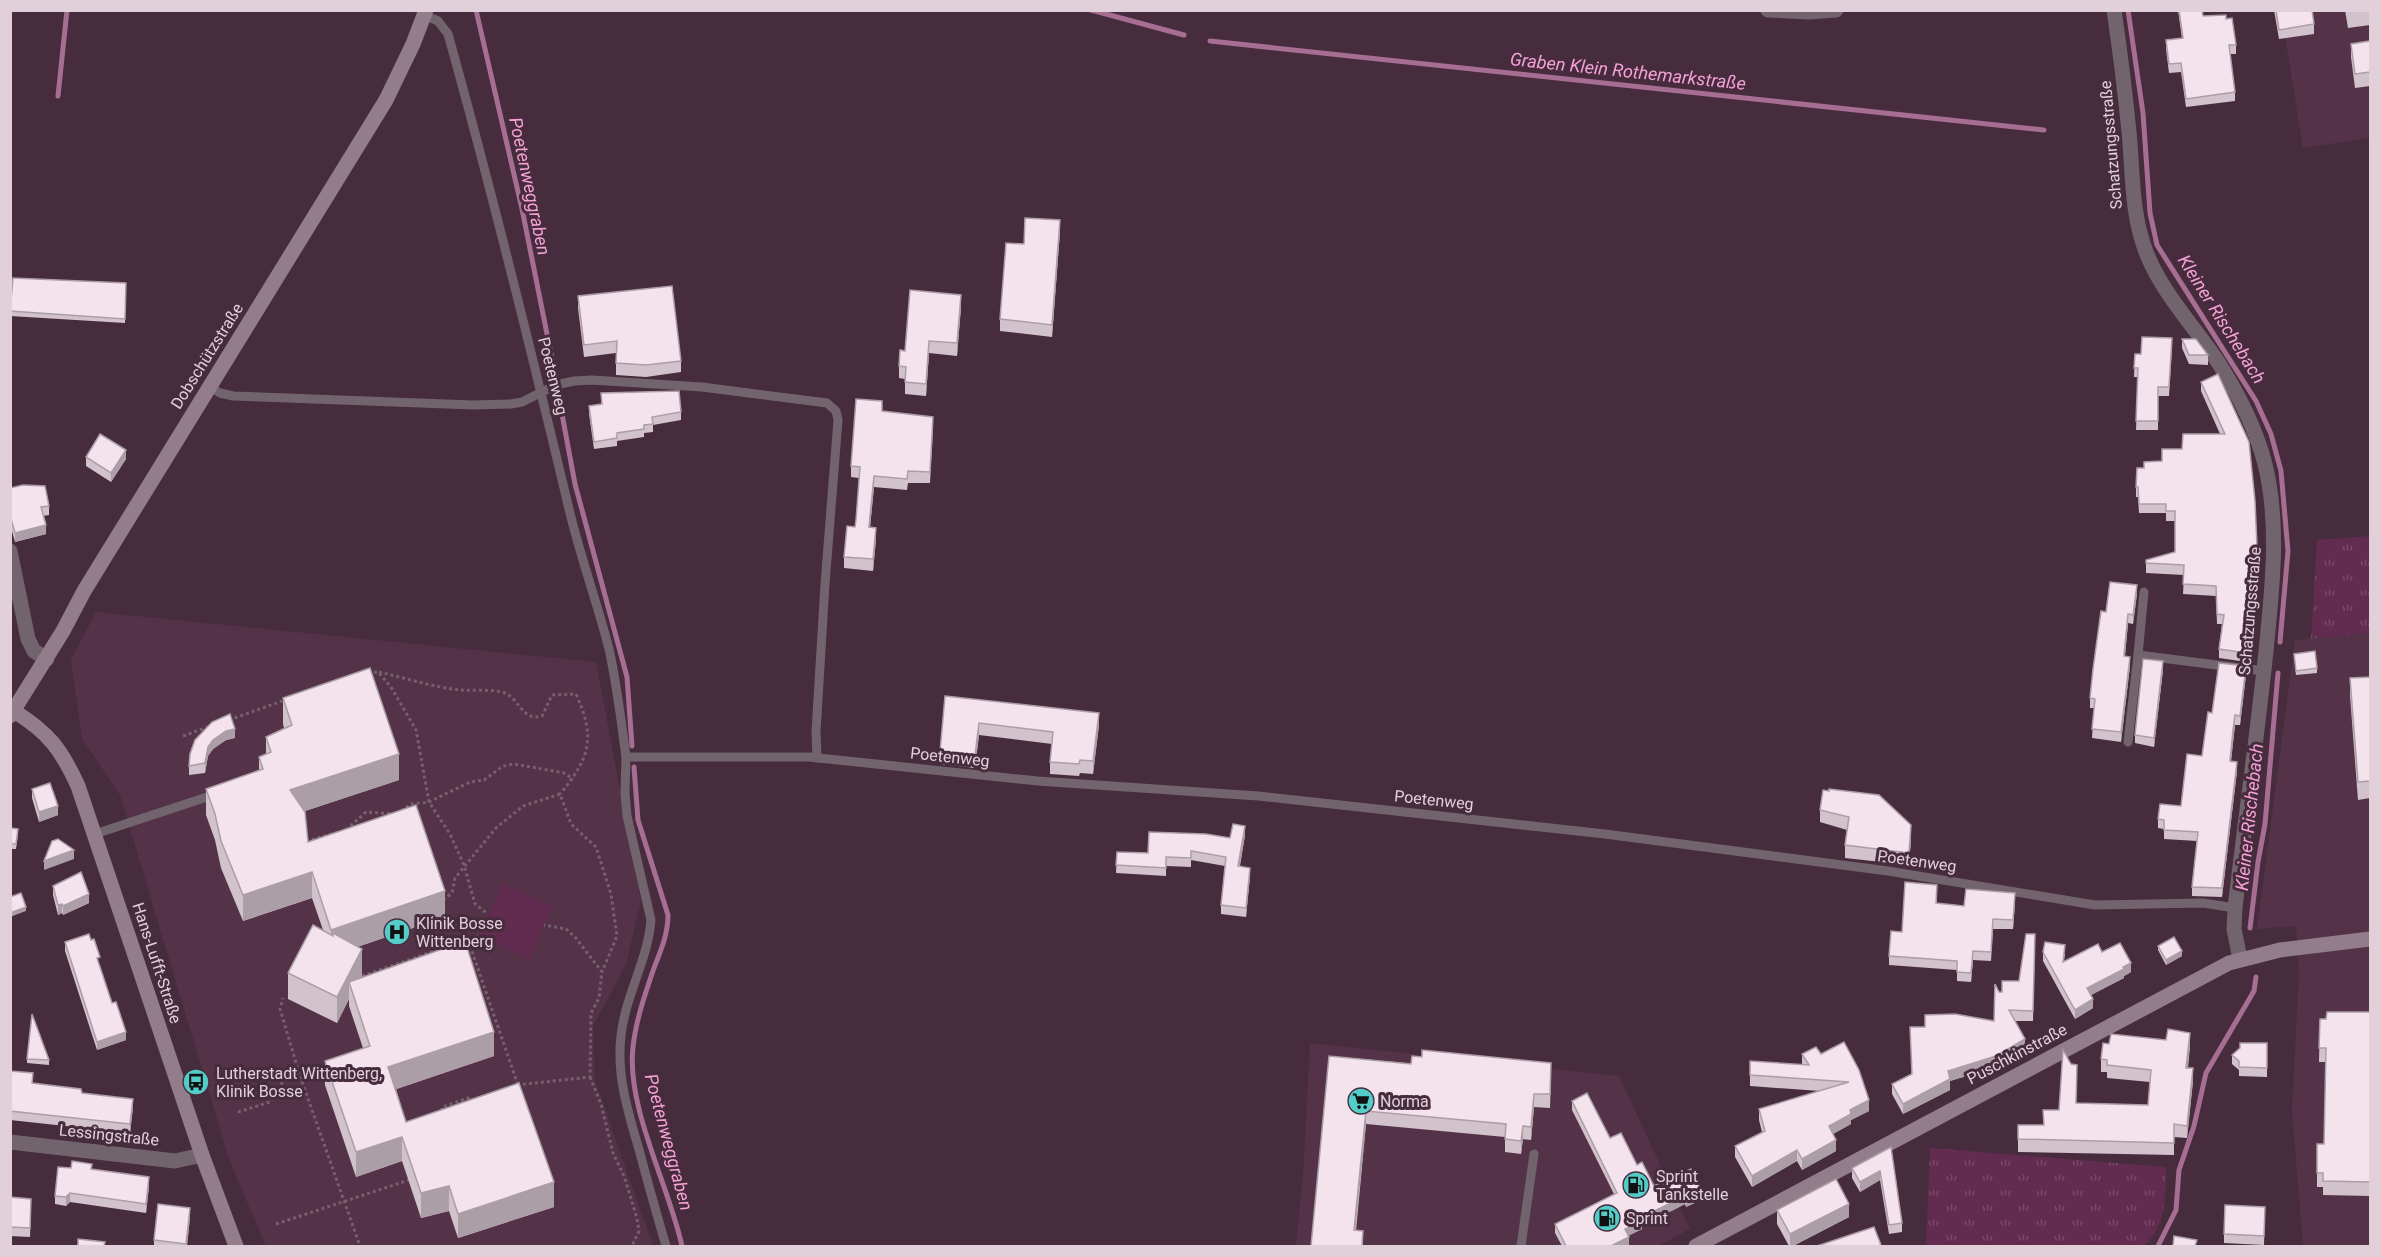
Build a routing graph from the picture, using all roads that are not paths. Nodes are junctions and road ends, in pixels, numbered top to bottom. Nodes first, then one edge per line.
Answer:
1 (1768, 10) edge
2 (1836, 10) edge
3 (2114, 10) edge
4 (425, 13) edge
5 (210, 387) junction
6 (542, 392) junction
7 (10, 551) edge
8 (2144, 592) dead end
9 (2138, 655) junction
10 (47, 659) junction
11 (2264, 671) junction
12 (12, 714) edge
13 (2128, 742) dead end
14 (626, 757) junction
15 (817, 758) junction
16 (221, 792) edge
17 (95, 834) junction
18 (2235, 908) junction
19 (2370, 939) edge
20 (2250, 956) junction
21 (10, 1142) edge
22 (1534, 1154) dead end
23 (202, 1155) junction
24 (236, 1246) edge
25 (666, 1246) edge
26 (1521, 1246) edge
27 (1696, 1246) edge

1 - 2 street
3 - 11 street, Schatzungsstraße
4 - 5 street, Dobschützstraße
4 - 6 lane, Poetenweg
5 - 6 lane
5 - 10 street, Dobschützstraße
6 - 14 lane, Poetenweg
6 - 15 lane
7 - 10 street
8 - 9 lane
9 - 11 lane
9 - 13 lane
10 - 12 street, Dobschützstraße
11 - 18 street, Schatzungsstraße
12 - 17 street, Hans-Lufft-Straße
14 - 15 lane, Poetenweg
14 - 25 lane, Poetenweg
15 - 18 lane, Poetenweg
16 - 17 lane
17 - 23 street, Hans-Lufft-Straße
18 - 20 street, Schatzungsstraße
19 - 20 street, Puschkinstraße
20 - 27 street, Puschkinstraße
21 - 23 street, Lessingstraße
22 - 26 lane
23 - 24 street, Hans-Lufft-Straße

